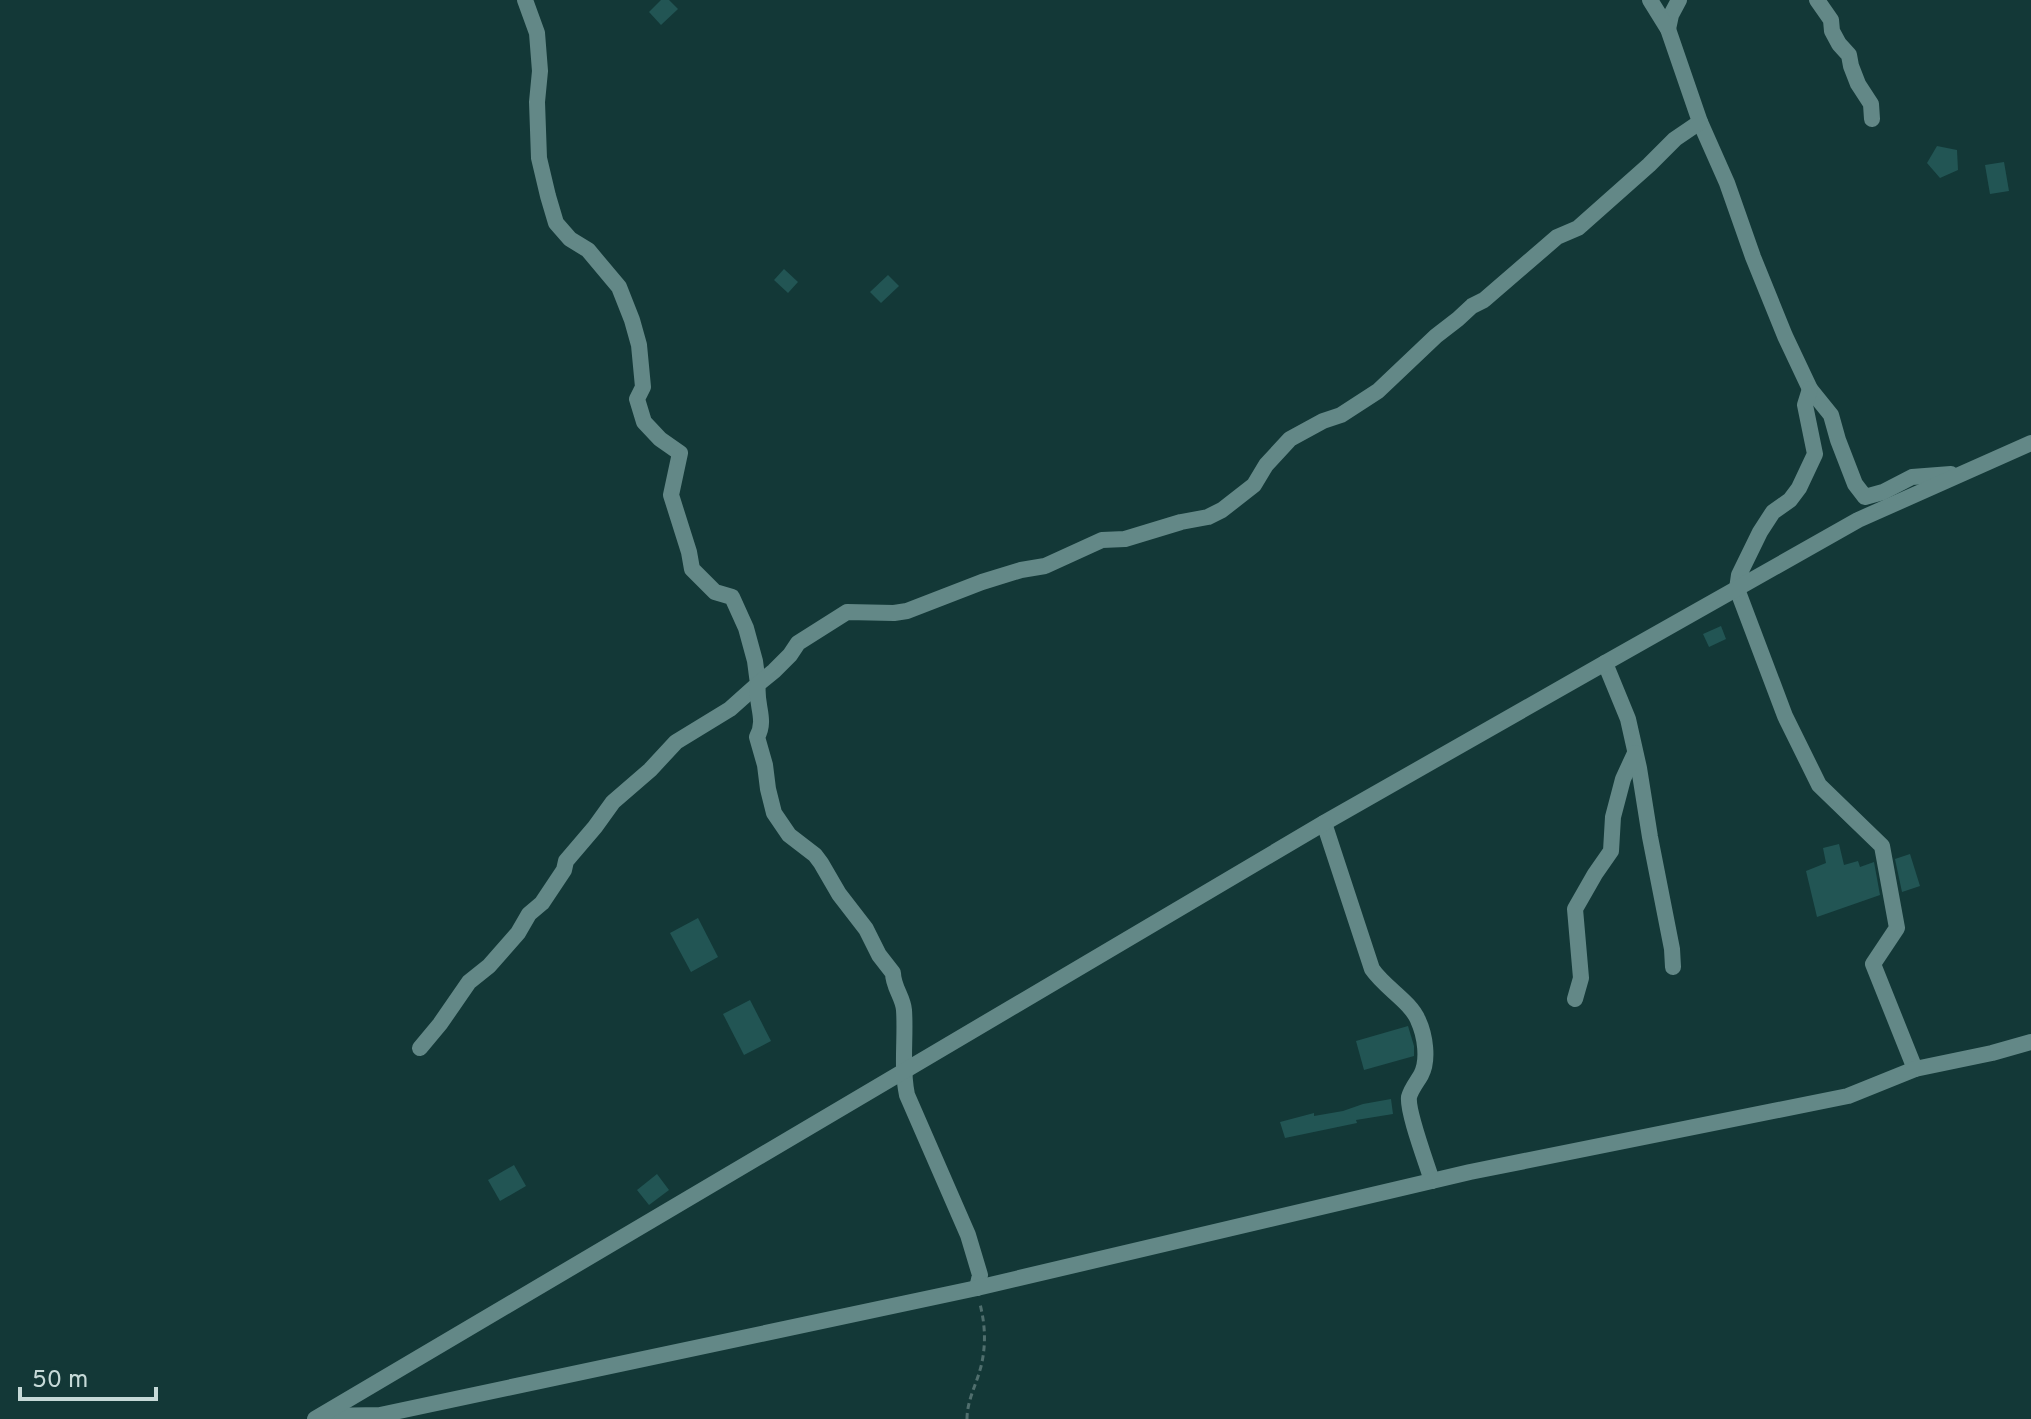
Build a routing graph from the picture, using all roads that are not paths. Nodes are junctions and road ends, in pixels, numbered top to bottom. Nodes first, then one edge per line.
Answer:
1 (525, 0) edge
2 (1650, 0) edge
3 (1679, 0) edge
4 (1817, 0) edge
5 (1668, 29) junction
6 (1872, 119) dead end
7 (1700, 122) junction
8 (1810, 389) junction
9 (2031, 443) edge
10 (1963, 473) junction
11 (1737, 589) junction
12 (1605, 663) junction
13 (758, 684) junction
14 (1635, 753) junction
15 (1324, 823) junction
16 (1673, 967) dead end
17 (1575, 999) dead end
18 (2031, 1042) edge
19 (420, 1048) dead end
20 (1915, 1069) junction
21 (904, 1072) junction
22 (1432, 1181) junction
23 (977, 1288) junction
24 (318, 1417) edge

1 - 13 street
2 - 5 street
3 - 5 street
4 - 6 street
5 - 7 street
7 - 8 street
7 - 13 street
8 - 10 street
8 - 11 street
9 - 10 street
10 - 11 street
11 - 12 street
11 - 20 street
12 - 14 street
12 - 15 street
13 - 19 street
13 - 21 street
14 - 16 street
14 - 17 street
15 - 21 street
15 - 22 street
18 - 20 street
20 - 22 street
21 - 23 street
21 - 24 street
22 - 23 street
23 - 24 street

